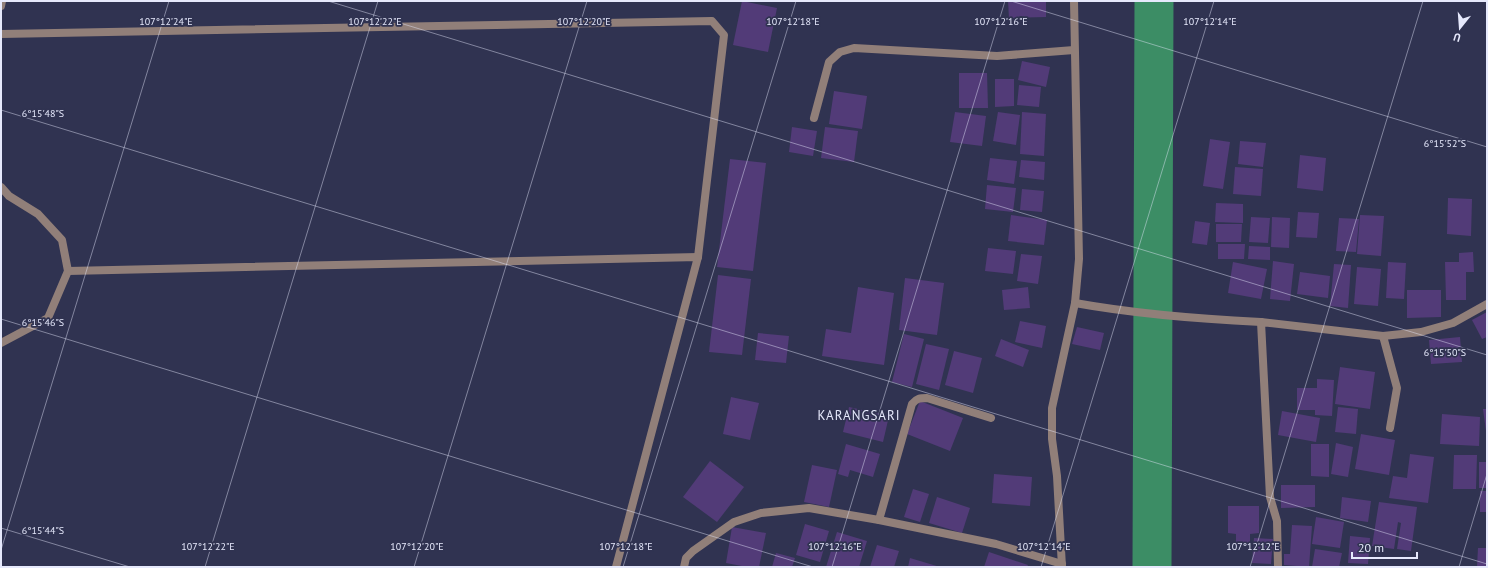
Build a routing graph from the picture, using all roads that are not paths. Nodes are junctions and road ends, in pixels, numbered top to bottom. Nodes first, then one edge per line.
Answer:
1 (2, 1) edge
2 (1074, 1) edge
3 (1, 6) edge
4 (1, 34) edge
5 (1074, 50) junction
6 (814, 118) dead end
7 (1, 187) edge
8 (698, 257) junction
9 (68, 271) junction
10 (1075, 304) junction
11 (1487, 304) edge
12 (1261, 322) junction
13 (1383, 336) junction
14 (1, 343) edge
15 (991, 418) dead end
16 (1390, 428) dead end
17 (879, 520) junction
18 (1062, 566) edge
19 (616, 567) edge
20 (684, 567) edge
21 (1278, 567) edge

1 - 3 street
2 - 5 street
4 - 8 street
5 - 6 street
5 - 10 street
7 - 9 street
8 - 9 street
8 - 19 street
9 - 14 street
10 - 12 street
10 - 18 street
11 - 13 street
12 - 13 street
12 - 21 street
13 - 16 street
15 - 17 street
17 - 18 street
17 - 20 street

